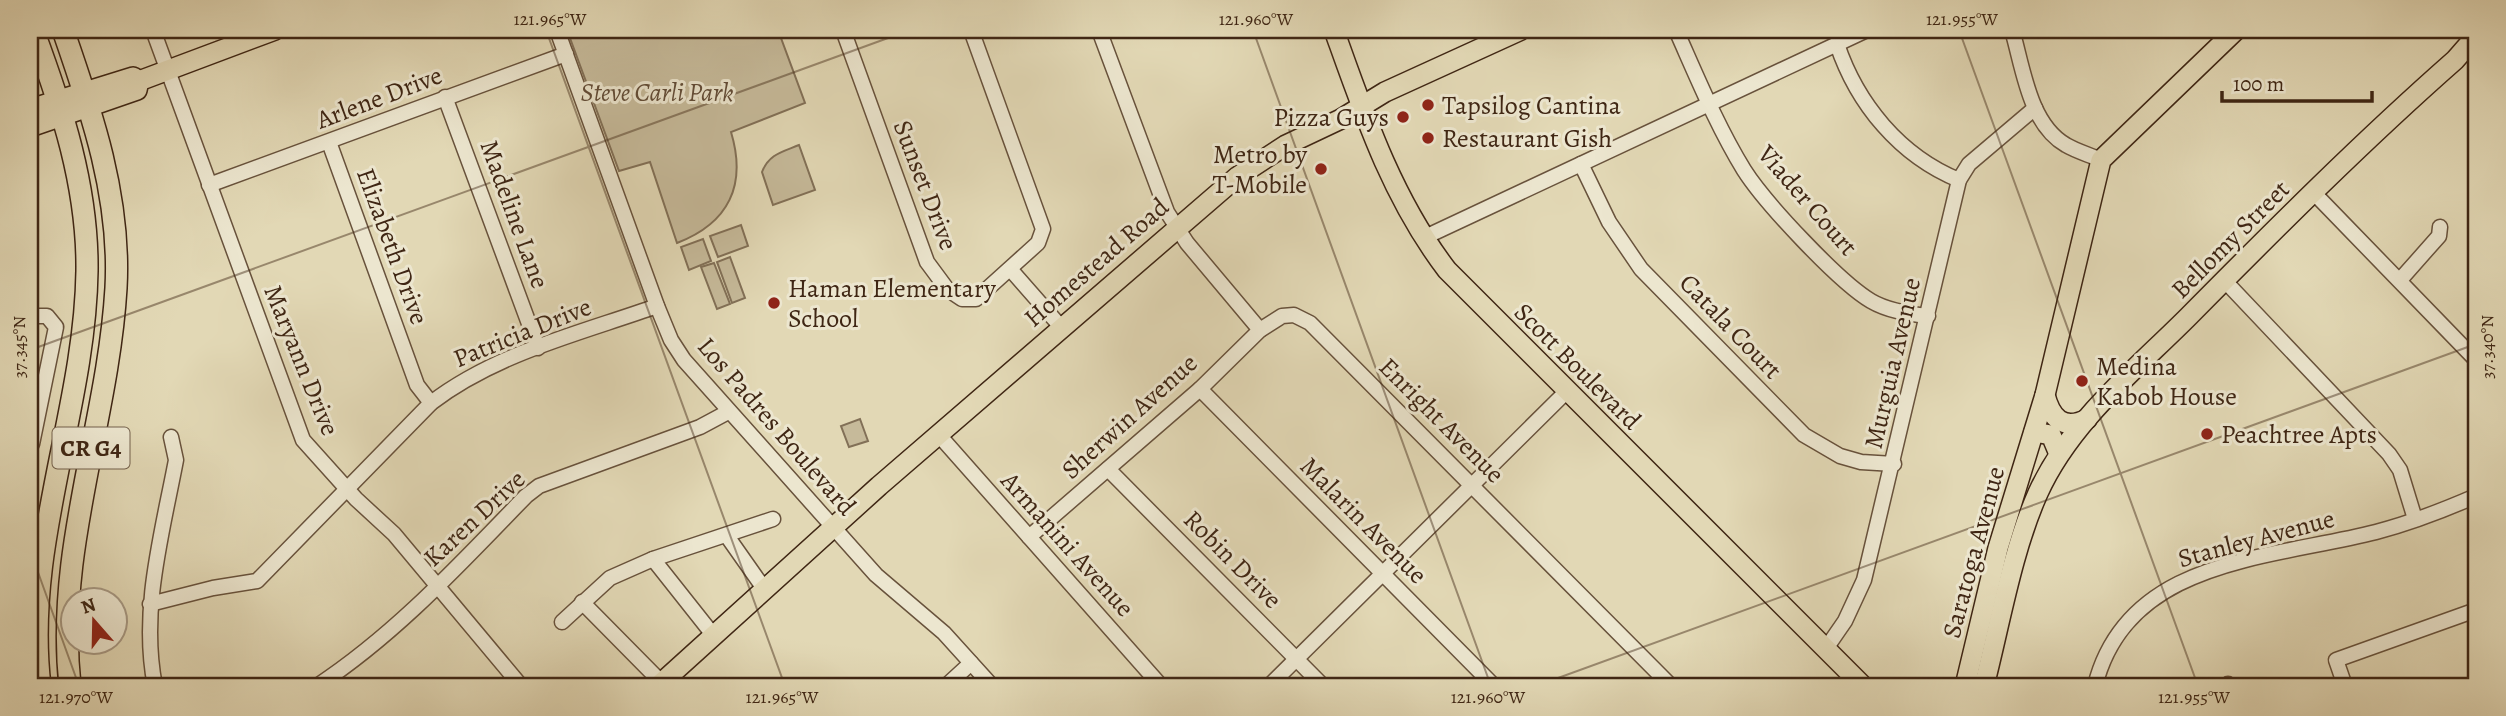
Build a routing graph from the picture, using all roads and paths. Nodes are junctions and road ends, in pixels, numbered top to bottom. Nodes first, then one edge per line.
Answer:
1 (33, 30) edge
2 (63, 30) edge
3 (153, 30) edge
4 (275, 30) edge
5 (557, 30) edge
6 (842, 30) edge
7 (971, 30) edge
8 (1099, 30) edge
9 (1334, 30) edge
10 (1521, 30) edge
11 (1676, 30) edge
12 (1867, 30) edge
13 (2012, 30) edge
14 (2236, 30) edge
15 (2471, 38) edge
16 (1837, 44) junction
17 (566, 54) junction
18 (168, 68) junction
19 (445, 97) junction
20 (87, 99) junction
21 (1709, 105) junction
22 (1361, 106) junction
23 (60, 108) junction
24 (2035, 108) junction
25 (30, 109) edge
26 (30, 127) edge
27 (329, 142) junction
28 (2101, 160) junction
29 (1581, 164) junction
30 (1959, 180) junction
31 (209, 185) junction
32 (2314, 193) junction
33 (1176, 227) junction
34 (2440, 228) dead end
35 (1423, 238) junction
36 (1012, 270) junction
37 (2224, 280) junction
38 (2400, 280) junction
39 (657, 306) junction
40 (30, 316) edge
41 (1928, 316) junction
42 (1061, 327) junction
43 (1260, 330) junction
44 (538, 348) junction
45 (2476, 360) edge
46 (1200, 388) junction
47 (1566, 392) junction
48 (2045, 395) junction
49 (431, 402) junction
50 (728, 412) junction
51 (2087, 419) junction
52 (2034, 432) junction
53 (938, 434) junction
54 (171, 437) dead end
55 (30, 443) edge
56 (2059, 454) junction
57 (1894, 464) junction
58 (1108, 469) junction
59 (1471, 484) junction
60 (348, 491) junction
61 (2038, 494) joint
62 (2476, 496) edge
63 (773, 519) dead end
64 (2415, 519) junction
65 (834, 529) junction
66 (727, 536) junction
67 (1029, 537) junction
68 (653, 559) junction
69 (1382, 572) junction
70 (438, 586) junction
71 (765, 590) junction
72 (582, 602) junction
73 (150, 604) junction
74 (2476, 610) edge
75 (562, 622) dead end
76 (714, 636) junction
77 (1825, 650) junction
78 (1298, 659) junction
79 (971, 663) junction
80 (660, 684) edge
81 (40, 686) edge
82 (70, 686) edge
83 (155, 686) edge
84 (317, 686) edge
85 (521, 686) edge
86 (946, 686) edge
87 (992, 686) edge
88 (1161, 686) edge
89 (1269, 686) edge
90 (1323, 686) edge
91 (1494, 686) edge
92 (1671, 686) edge
93 (1863, 686) edge
94 (1965, 686) edge
95 (1984, 686) edge
96 (2095, 686) edge
97 (2345, 686) edge

1 - 23 highway, CR G4
2 - 20 highway, CR G4
3 - 18 street, Maryann Drive
4 - 18 main road
5 - 17 street, Los Padres Boulevard
6 - 36 street, Sunset Drive
7 - 36 street, Sunset Drive
8 - 33 street
9 - 22 main road, Scott Boulevard
10 - 22 main road, Homestead Road
11 - 21 street, Viader Court
12 - 16 street
13 - 24 street
14 - 28 main road
15 - 32 main road, Bellomy Street
16 - 21 street
16 - 30 street
17 - 19 street, Arlene Drive
17 - 39 street, Los Padres Boulevard
18 - 20 main road
18 - 31 street, Maryann Drive
19 - 27 street, Arlene Drive
19 - 44 street, Madeline Lane
20 - 23 main road
20 - 82 highway, CR G4
21 - 29 street
21 - 41 street, Viader Court
22 - 33 main road, Homestead Road
22 - 35 main road, Scott Boulevard
23 - 25 main road
23 - 26 main road
23 - 81 highway, CR G4
24 - 28 street
24 - 30 street, Murguia Avenue
27 - 31 street, Arlene Drive
27 - 49 street, Elizabeth Drive
28 - 48 main road, Saratoga Avenue
29 - 35 street
29 - 57 street, Catala Court
30 - 41 street, Murguia Avenue
31 - 60 street, Maryann Drive
32 - 37 main road, Bellomy Street
32 - 38 street
33 - 42 main road, Homestead Road
33 - 43 street
34 - 38 street
35 - 47 main road, Scott Boulevard
36 - 42 street
37 - 51 main road, Bellomy Street
37 - 64 street
38 - 45 street
39 - 44 street, Patricia Drive
39 - 50 street, Los Padres Boulevard
40 - 55 street
41 - 57 street, Murguia Avenue
42 - 53 main road, Homestead Road
43 - 46 street, Sherwin Avenue
43 - 59 street, Enright Avenue
44 - 49 street, Patricia Drive
46 - 58 street, Sherwin Avenue
46 - 69 street, Malarin Avenue
47 - 59 street
47 - 77 main road, Scott Boulevard
48 - 51 main road
48 - 52 main road, Saratoga Avenue
49 - 60 street, Patricia Drive
50 - 65 street, Los Padres Boulevard
50 - 70 street, Karen Drive
51 - 56 main road, Bellomy Street
52 - 56 main road
52 - 94 main road, Saratoga Avenue
53 - 65 main road, Homestead Road
53 - 67 street, Armanini Avenue
54 - 73 street
56 - 61 main road, Bellomy Street
57 - 77 street, Murguia Avenue
58 - 67 street, Sherwin Avenue
58 - 78 street, Robin Drive
59 - 69 street
59 - 92 street, Enright Avenue
60 - 70 street, Maryann Drive
60 - 73 street, Patricia Drive
61 - 95 main road, Saratoga Avenue
62 - 64 street, Stanley Avenue
63 - 66 street
64 - 96 street, Stanley Avenue
65 - 71 main road, Homestead Road
65 - 79 street, Los Padres Boulevard
66 - 68 street
66 - 71 street
67 - 88 street, Armanini Avenue
68 - 72 street
68 - 76 street
69 - 78 street
69 - 91 street, Malarin Avenue
70 - 84 street, Karen Drive
70 - 85 street, Maryann Drive
71 - 76 main road, Homestead Road
72 - 75 street
72 - 80 street
73 - 83 street
74 - 97 street
76 - 80 main road, Homestead Road
77 - 93 main road, Scott Boulevard
78 - 89 street
78 - 90 street, Robin Drive
79 - 86 street
79 - 87 street, Los Padres Boulevard

